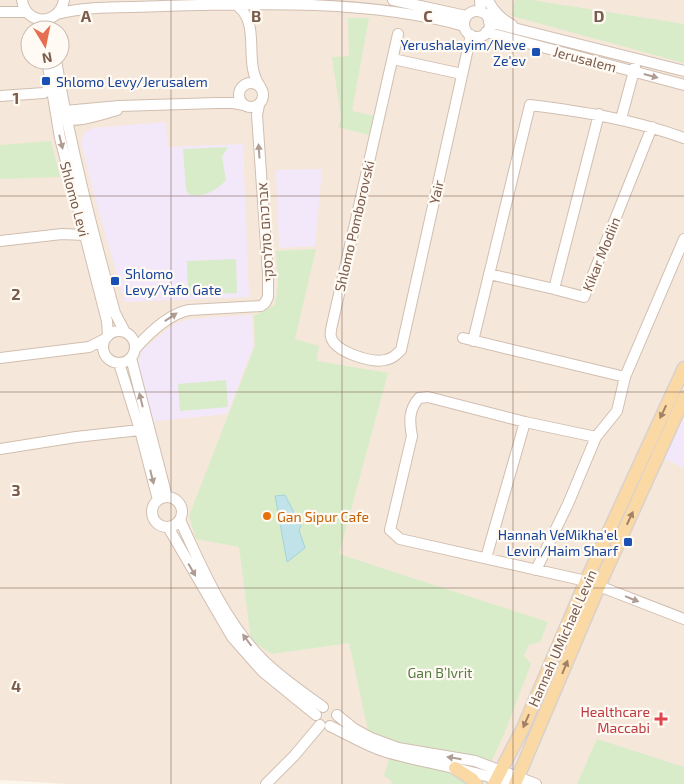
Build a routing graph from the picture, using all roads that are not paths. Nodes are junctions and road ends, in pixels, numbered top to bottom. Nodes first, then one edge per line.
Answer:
1 (22, 0) edge
2 (64, 0) edge
3 (393, 0) edge
4 (472, 0) edge
5 (480, 0) edge
6 (488, 0) edge
7 (268, 3) junction
8 (235, 4) junction
9 (0, 12) edge
10 (31, 15) junction
11 (55, 15) junction
12 (471, 16) junction
13 (36, 20) edge
14 (54, 20) edge
15 (250, 24) junction
16 (487, 27) junction
17 (527, 32) junction
18 (398, 34) dead end
19 (471, 35) junction
20 (251, 51) junction
21 (393, 59) junction
22 (638, 60) junction
23 (48, 70) edge
24 (57, 70) edge
25 (684, 71) edge
26 (634, 72) junction
27 (462, 74) junction
28 (684, 85) edge
29 (260, 86) junction
30 (51, 88) junction
31 (241, 89) junction
32 (0, 96) edge
33 (218, 102) junction
34 (259, 105) junction
35 (244, 106) junction
36 (599, 114) junction
37 (62, 116) junction
38 (621, 119) junction
39 (652, 127) junction
40 (684, 138) edge
41 (84, 231) junction
42 (684, 239) edge
43 (0, 241) edge
44 (489, 274) junction
45 (554, 289) junction
46 (125, 332) junction
47 (106, 338) junction
48 (70, 350) junction
49 (401, 350) joint
50 (133, 354) junction
51 (107, 357) junction
52 (0, 358) edge
53 (119, 363) junction
54 (684, 368) edge
55 (625, 378) junction
56 (684, 398) edge
57 (525, 422) junction
58 (140, 430) junction
59 (596, 437) junction
60 (0, 449) edge
61 (163, 499) junction
62 (180, 520) junction
63 (168, 527) junction
64 (486, 558) junction
65 (536, 570) junction
66 (586, 581) junction
67 (599, 586) junction
68 (684, 619) edge
69 (337, 715) junction
70 (322, 718) junction
71 (455, 768) junction
72 (498, 778) edge
73 (515, 782) edge
74 (266, 784) edge
75 (476, 784) edge
76 (536, 784) edge

1 - 10 street
2 - 11 street
3 - 12 street
4 - 12 street
5 - 12 street
6 - 17 street
7 - 8 street
7 - 12 street
7 - 15 street
8 - 11 street
8 - 15 street
9 - 10 street
10 - 11 street
10 - 13 street
11 - 14 street
12 - 16 street
12 - 19 street
15 - 20 street
16 - 17 street, Jerusalem
16 - 19 street
16 - 26 street, Jerusalem
17 - 22 street, Jerusalem
18 - 21 street, Shlomo Pomborovski
19 - 27 street, Yair
20 - 29 street
20 - 31 street
21 - 27 street
21 - 49 street, Shlomo Pomborovski
22 - 25 street, Jerusalem
22 - 26 street
23 - 30 street, Shlomo Levi
24 - 37 street, Shlomo Levi
26 -> 28 street, Jerusalem
26 - 38 street
27 - 49 street, Yair
29 - 31 street
29 - 34 street
30 - 32 street
30 - 37 street, Shlomo Levi
31 - 33 street
31 - 35 street
33 - 35 street
33 - 37 street
34 - 35 street
50 -> 34 street, אברכהם סולרסקי
36 - 38 street
36 - 44 street
36 - 45 street
37 -> 41 street, Shlomo Levi
37 - 46 street, Shlomo Levi
38 - 39 street
39 - 40 street
39 - 45 street, Kikar Modiin
41 - 43 street
41 - 47 street, Shlomo Levi
42 - 55 street
44 - 45 street
44 - 55 street
46 - 47 street
46 - 50 street
47 - 48 street
47 - 51 street
48 - 51 street
48 - 52 street
50 - 53 street
61 -> 50 street
51 - 53 street
53 - 58 street
54 -> 66 main road, Hannah UMichael Levin
55 - 59 street
67 -> 56 main road, Hannah UMichael Levin
57 - 59 street
57 - 64 street
57 - 64 street
58 - 60 street
58 -> 61 street
59 - 65 street
61 - 62 street
61 - 63 street
62 - 63 street
70 -> 62 street
63 -> 70 street
64 - 65 street
65 - 66 street
66 - 67 street
66 -> 72 main road, Hannah UMichael Levin
67 -> 68 street
73 -> 67 main road, Hannah UMichael Levin
69 - 70 street
69 - 70 street
72 -> 69 street
70 - 71 street
70 - 74 street
71 - 72 street
71 - 75 main road
72 - 73 street
73 - 76 street

